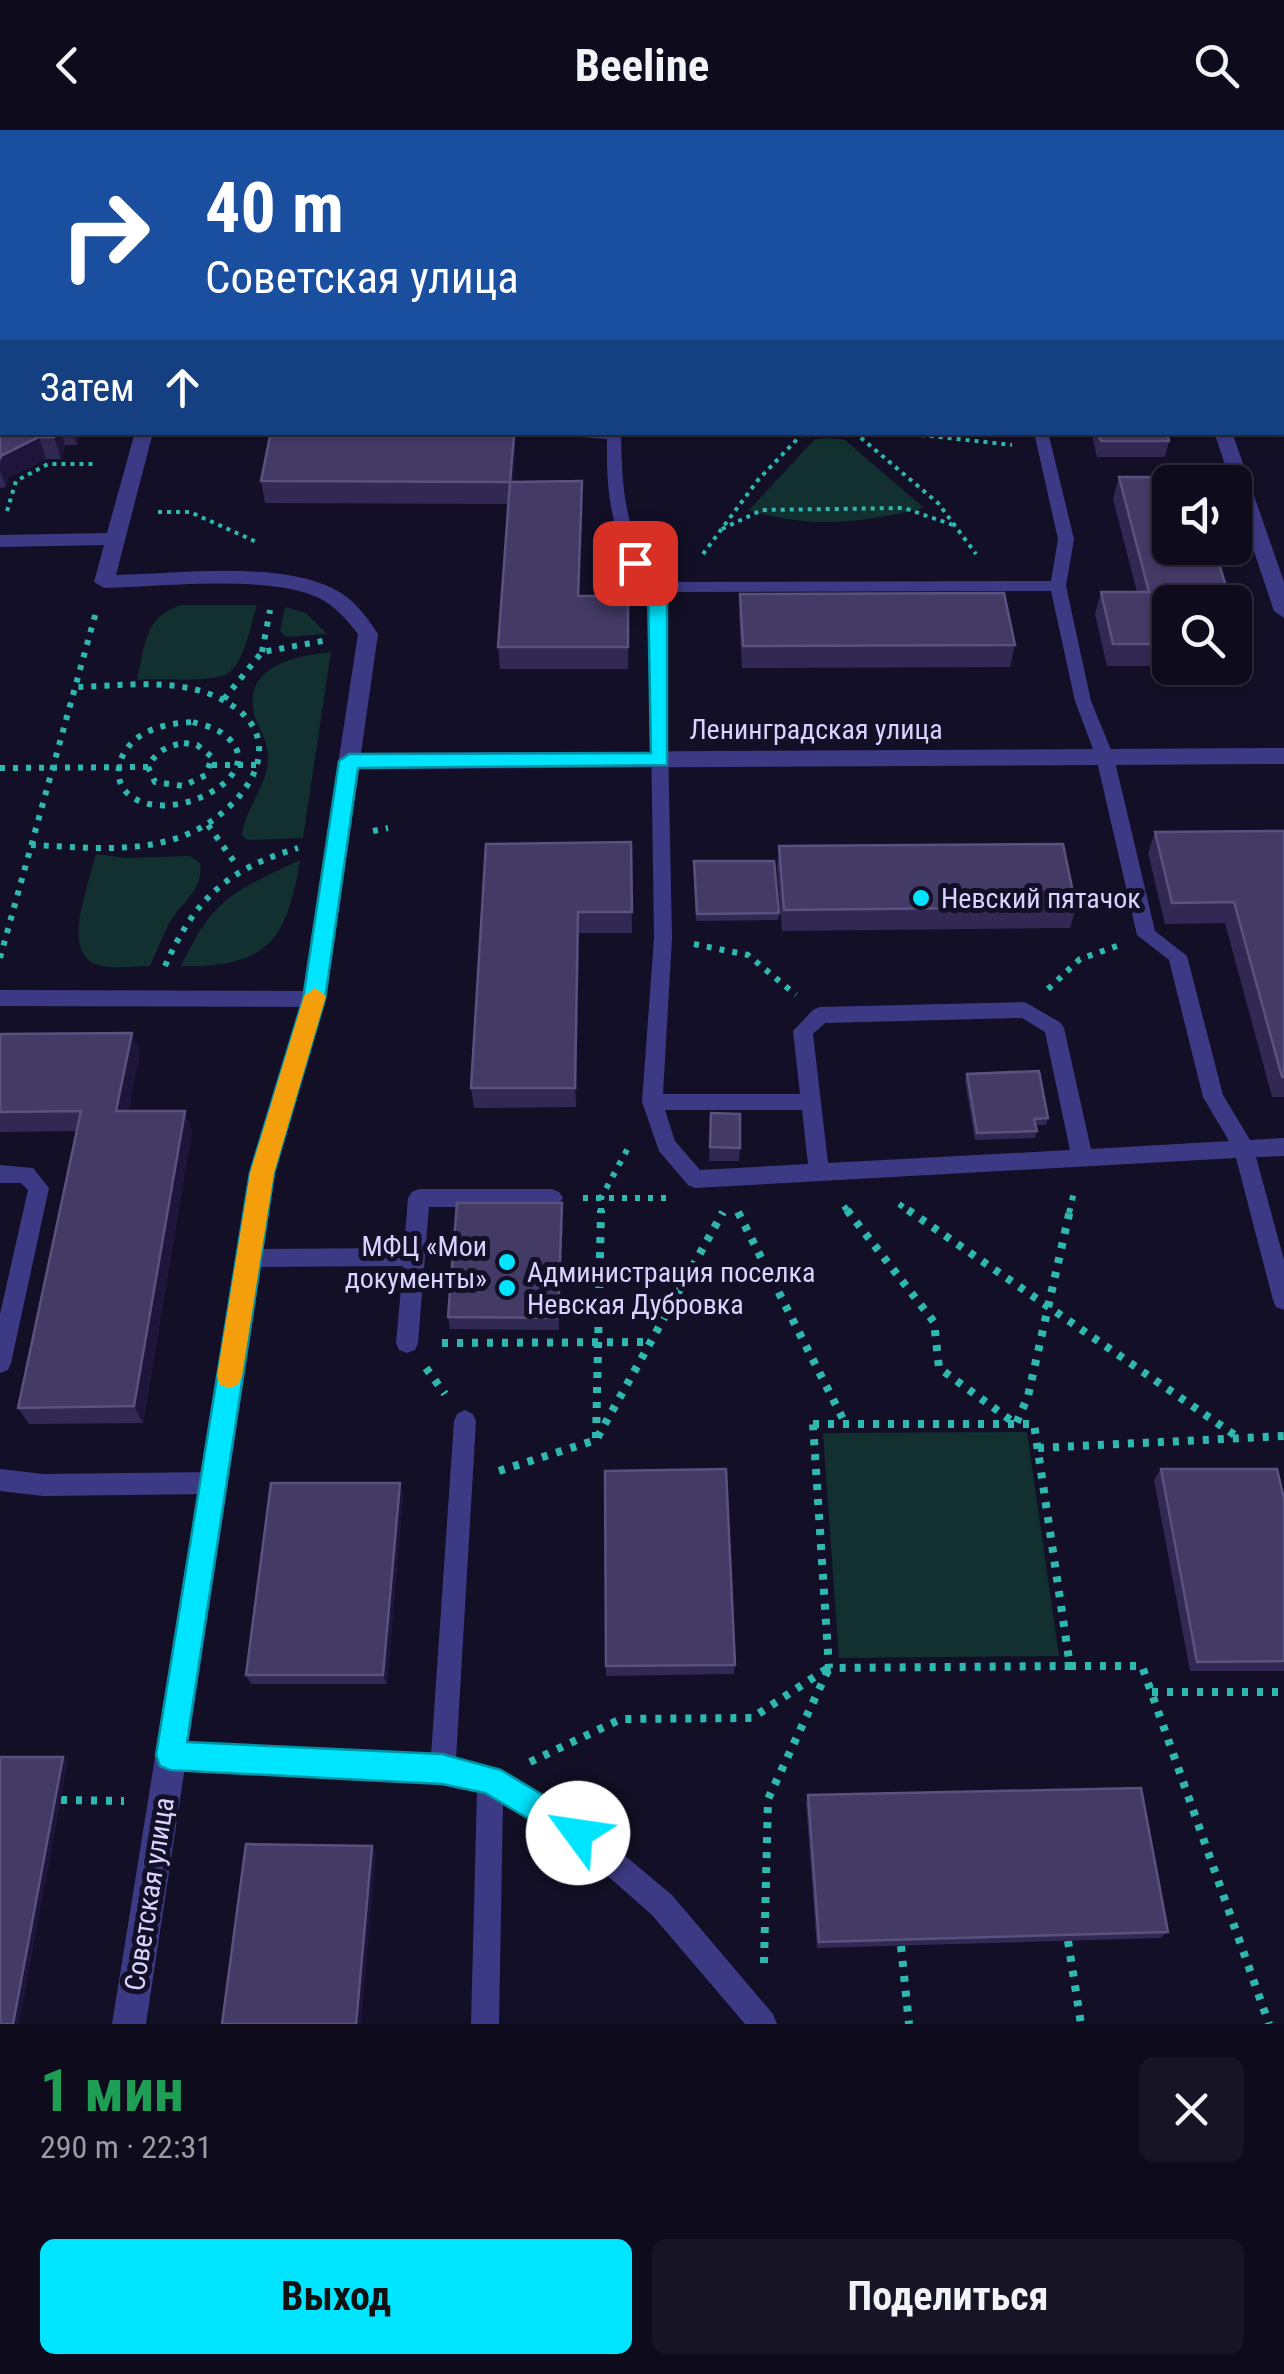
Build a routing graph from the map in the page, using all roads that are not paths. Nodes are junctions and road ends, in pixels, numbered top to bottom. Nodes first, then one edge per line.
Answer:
1 (143, 435) edge
2 (614, 435) edge
3 (1224, 435) edge
4 (1043, 440) edge
5 (116, 539) junction
6 (0, 541) edge
7 (1278, 578) edge
8 (1058, 586) junction
9 (658, 587) junction
10 (1284, 611) edge
11 (1284, 756) edge
12 (1104, 757) junction
13 (660, 760) junction
14 (349, 761) junction
15 (0, 998) edge
16 (314, 999) junction
17 (652, 1102) junction
18 (811, 1102) junction
19 (1243, 1147) junction
20 (1284, 1147) edge
21 (1082, 1157) junction
22 (819, 1173) junction
23 (0, 1174) edge
24 (552, 1198) edge
25 (414, 1257) junction
26 (248, 1258) junction
27 (1284, 1300) edge
28 (407, 1343) road end
29 (0, 1363) edge
30 (465, 1421) road end
31 (0, 1480) edge
32 (212, 1483) junction
33 (170, 1755) junction
34 (442, 1769) junction
35 (490, 1780) junction
36 (129, 2024) edge
37 (485, 2024) edge
38 (763, 2024) edge

1 - 5 street
2 - 9 lane
3 - 7 street
4 - 8 lane
5 - 6 street
5 - 14 street, Советская улица
7 - 10 street
8 - 9 lane
8 - 12 lane
9 - 13 lane
11 - 12 street, Ленинградская улица
12 - 13 street, Ленинградская улица
12 - 19 lane
13 - 14 street, Ленинградская улица
13 - 17 lane
14 - 16 street, Советская улица
15 - 16 lane
16 - 26 street, Советская улица
17 - 18 lane
17 - 22 lane
18 - 21 lane
18 - 22 lane
19 - 20 lane
19 - 21 lane
19 - 27 lane
21 - 22 lane
23 - 29 lane
24 - 25 lane
25 - 26 lane
25 - 28 lane
26 - 32 street, Советская улица
30 - 34 lane
31 - 32 lane
32 - 33 street, Советская улица
33 - 34 lane
33 - 36 street, Советская улица
34 - 35 lane
35 - 37 lane
35 - 38 lane

